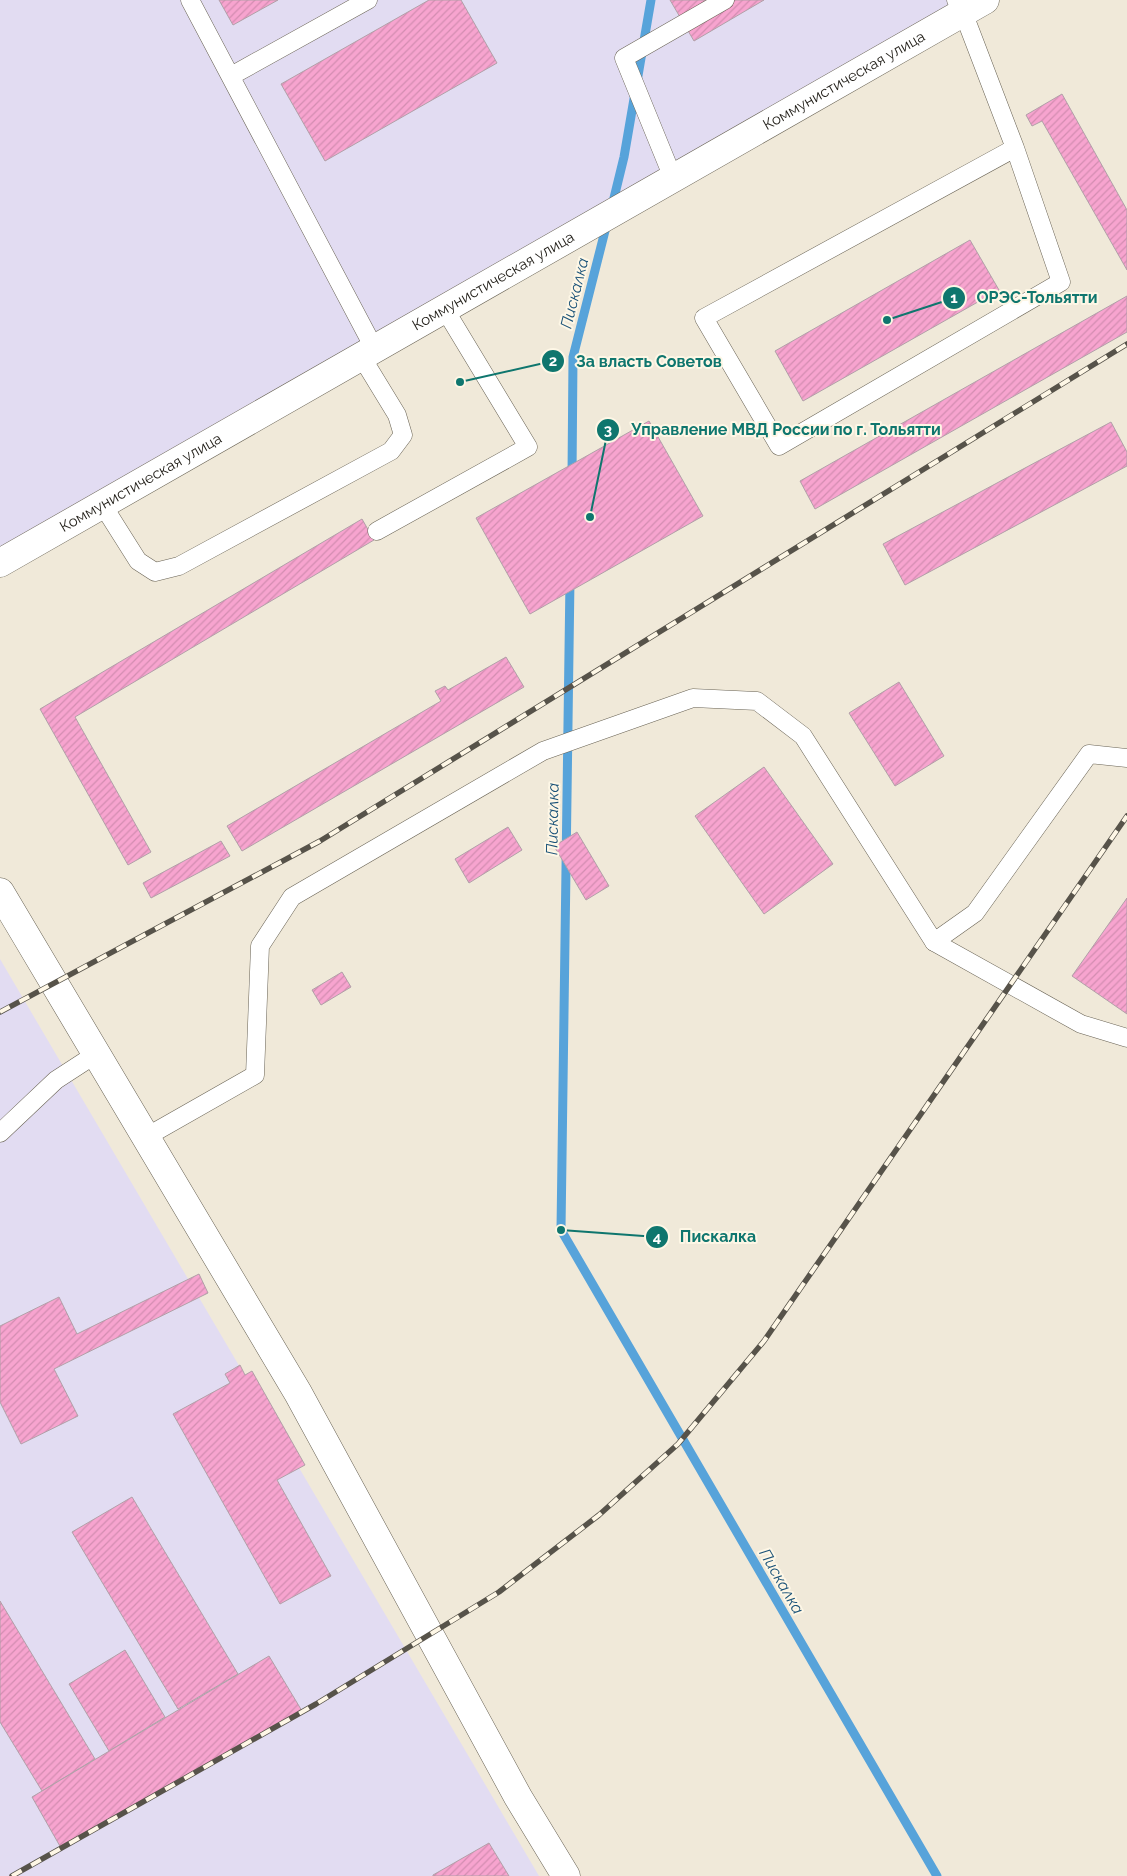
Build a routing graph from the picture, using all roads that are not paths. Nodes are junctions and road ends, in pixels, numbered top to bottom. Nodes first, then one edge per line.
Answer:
1 (190, 0) edge
2 (368, 0) edge
3 (725, 0) edge
4 (968, 4) edge
5 (230, 76) junction
6 (1016, 148) junction
7 (673, 178) junction
8 (444, 308) junction
9 (367, 352) junction
10 (102, 504) junction
11 (377, 531) dead end
12 (0, 563) edge
13 (1127, 758) edge
14 (0, 892) edge
15 (934, 942) junction
16 (1127, 1038) edge
17 (96, 1054) junction
18 (0, 1133) edge
19 (146, 1137) junction
20 (566, 1876) edge

1 - 5 lane
2 - 5 lane
3 - 7 lane
4 - 6 lane
4 - 7 street, Коммунистическая улица
5 - 9 lane
6 - 6 lane
7 - 8 street, Коммунистическая улица
8 - 9 street, Коммунистическая улица
8 - 11 lane
9 - 10 street, Коммунистическая улица
9 - 10 lane
10 - 12 street, Коммунистическая улица
13 - 15 lane
14 - 17 street
15 - 16 lane
15 - 19 lane
17 - 18 lane
17 - 19 street
19 - 20 street

